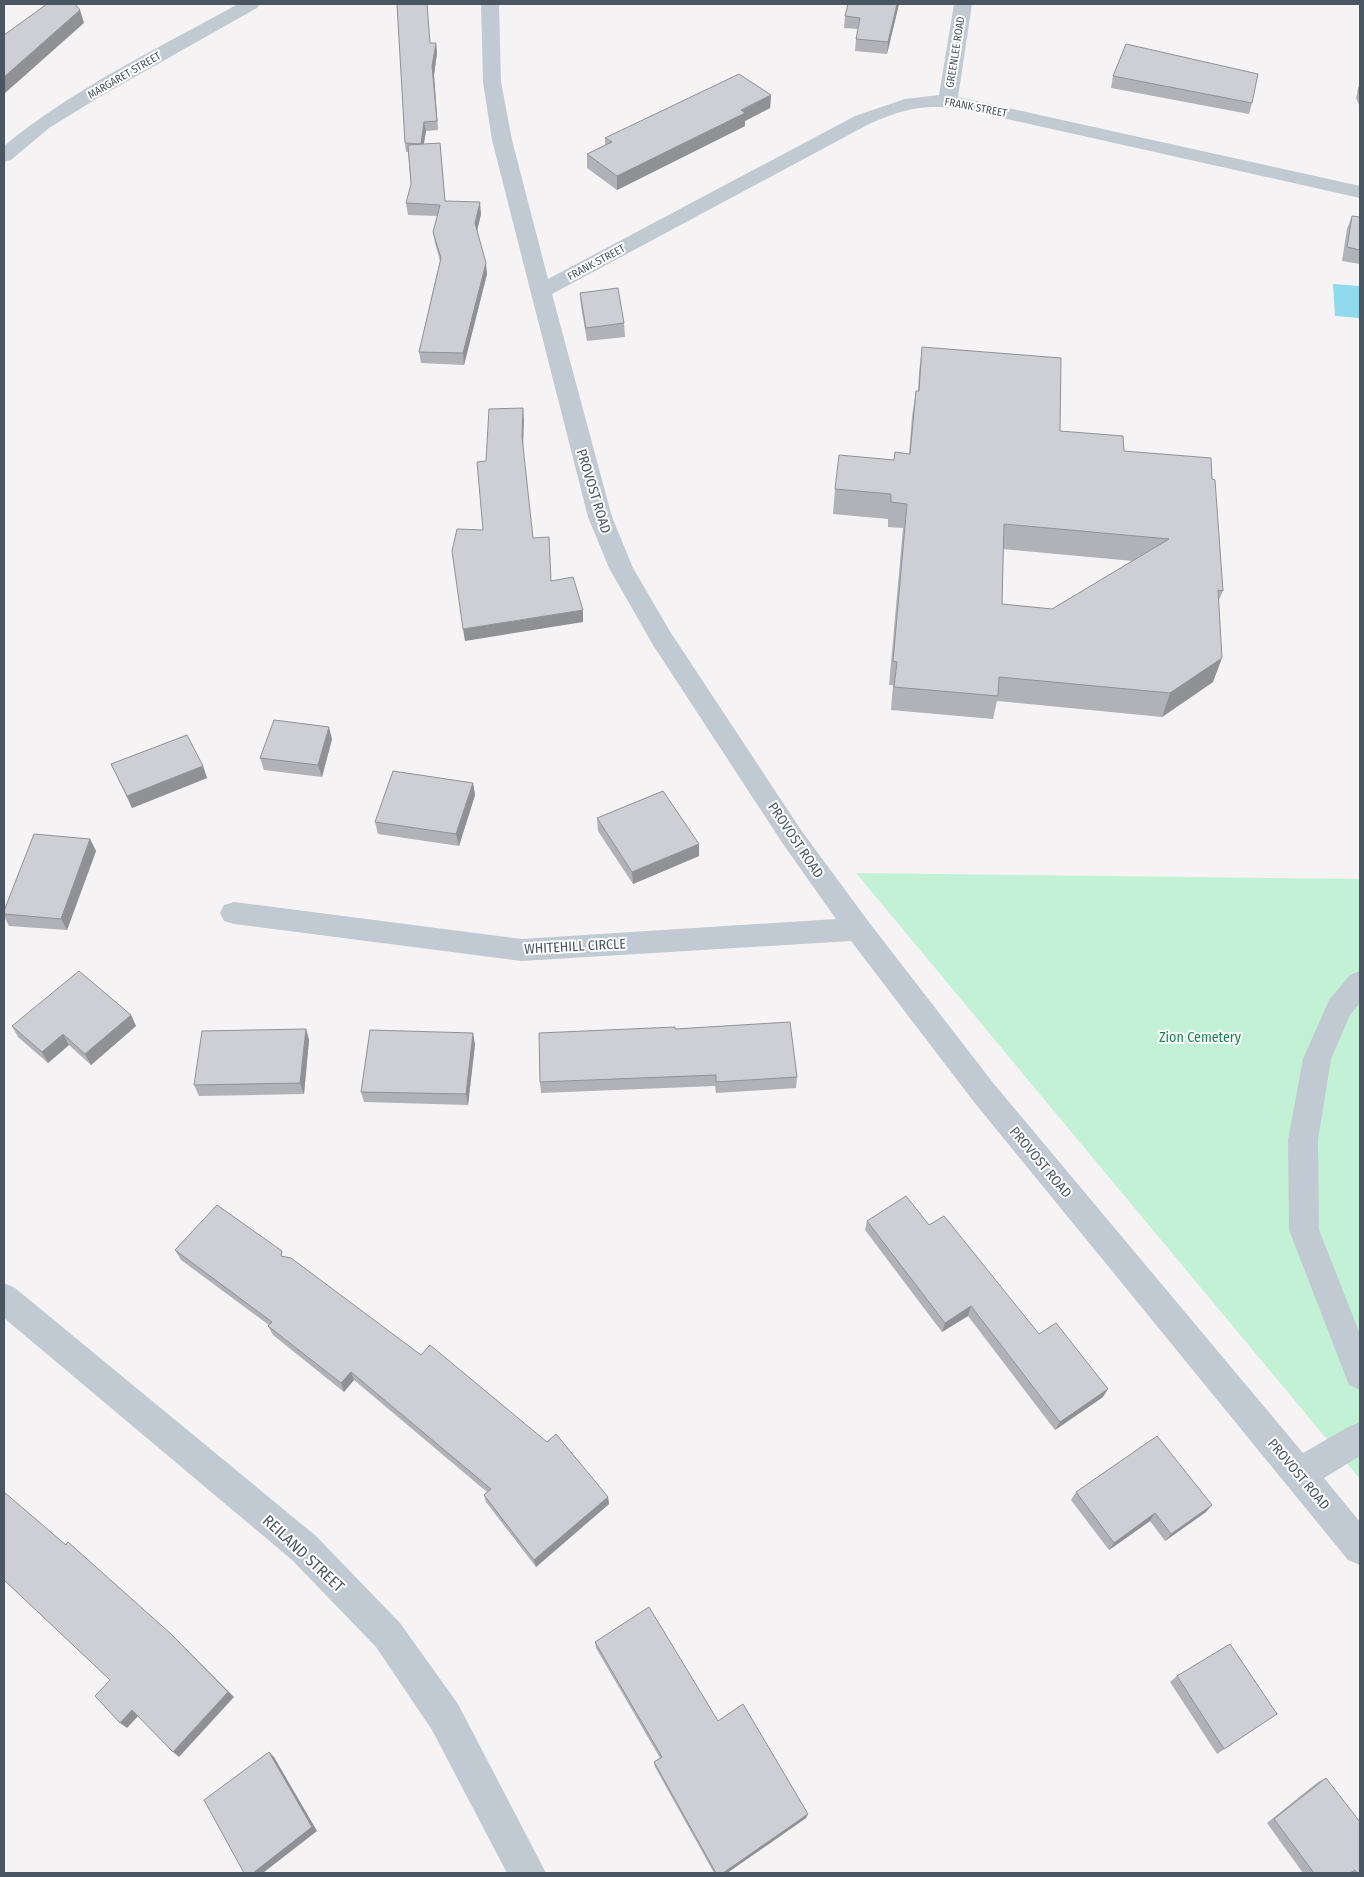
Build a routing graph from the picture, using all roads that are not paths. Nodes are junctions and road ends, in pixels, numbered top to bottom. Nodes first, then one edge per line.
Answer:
1 (251, 4) edge
2 (490, 4) edge
3 (963, 4) edge
4 (948, 100) junction
5 (4, 156) edge
6 (1360, 192) edge
7 (540, 292) junction
8 (234, 913) dead end
9 (858, 929) junction
10 (1360, 983) edge
11 (4, 1298) edge
12 (1360, 1374) edge
13 (1360, 1438) edge
14 (1299, 1474) junction
15 (1360, 1548) edge
16 (527, 1873) edge

1 - 5 street, MARGARET STREET
2 - 7 street, PROVOST ROAD
3 - 4 street, GREENLEE ROAD
4 - 6 street, FRANK STREET
4 - 7 street, FRANK STREET
7 - 9 street, PROVOST ROAD
8 - 9 street, WHITEHILL CIRCLE
9 - 14 street, PROVOST ROAD
10 - 12 street
11 - 16 street, REILAND STREET
13 - 14 street
14 - 15 street, PROVOST ROAD

